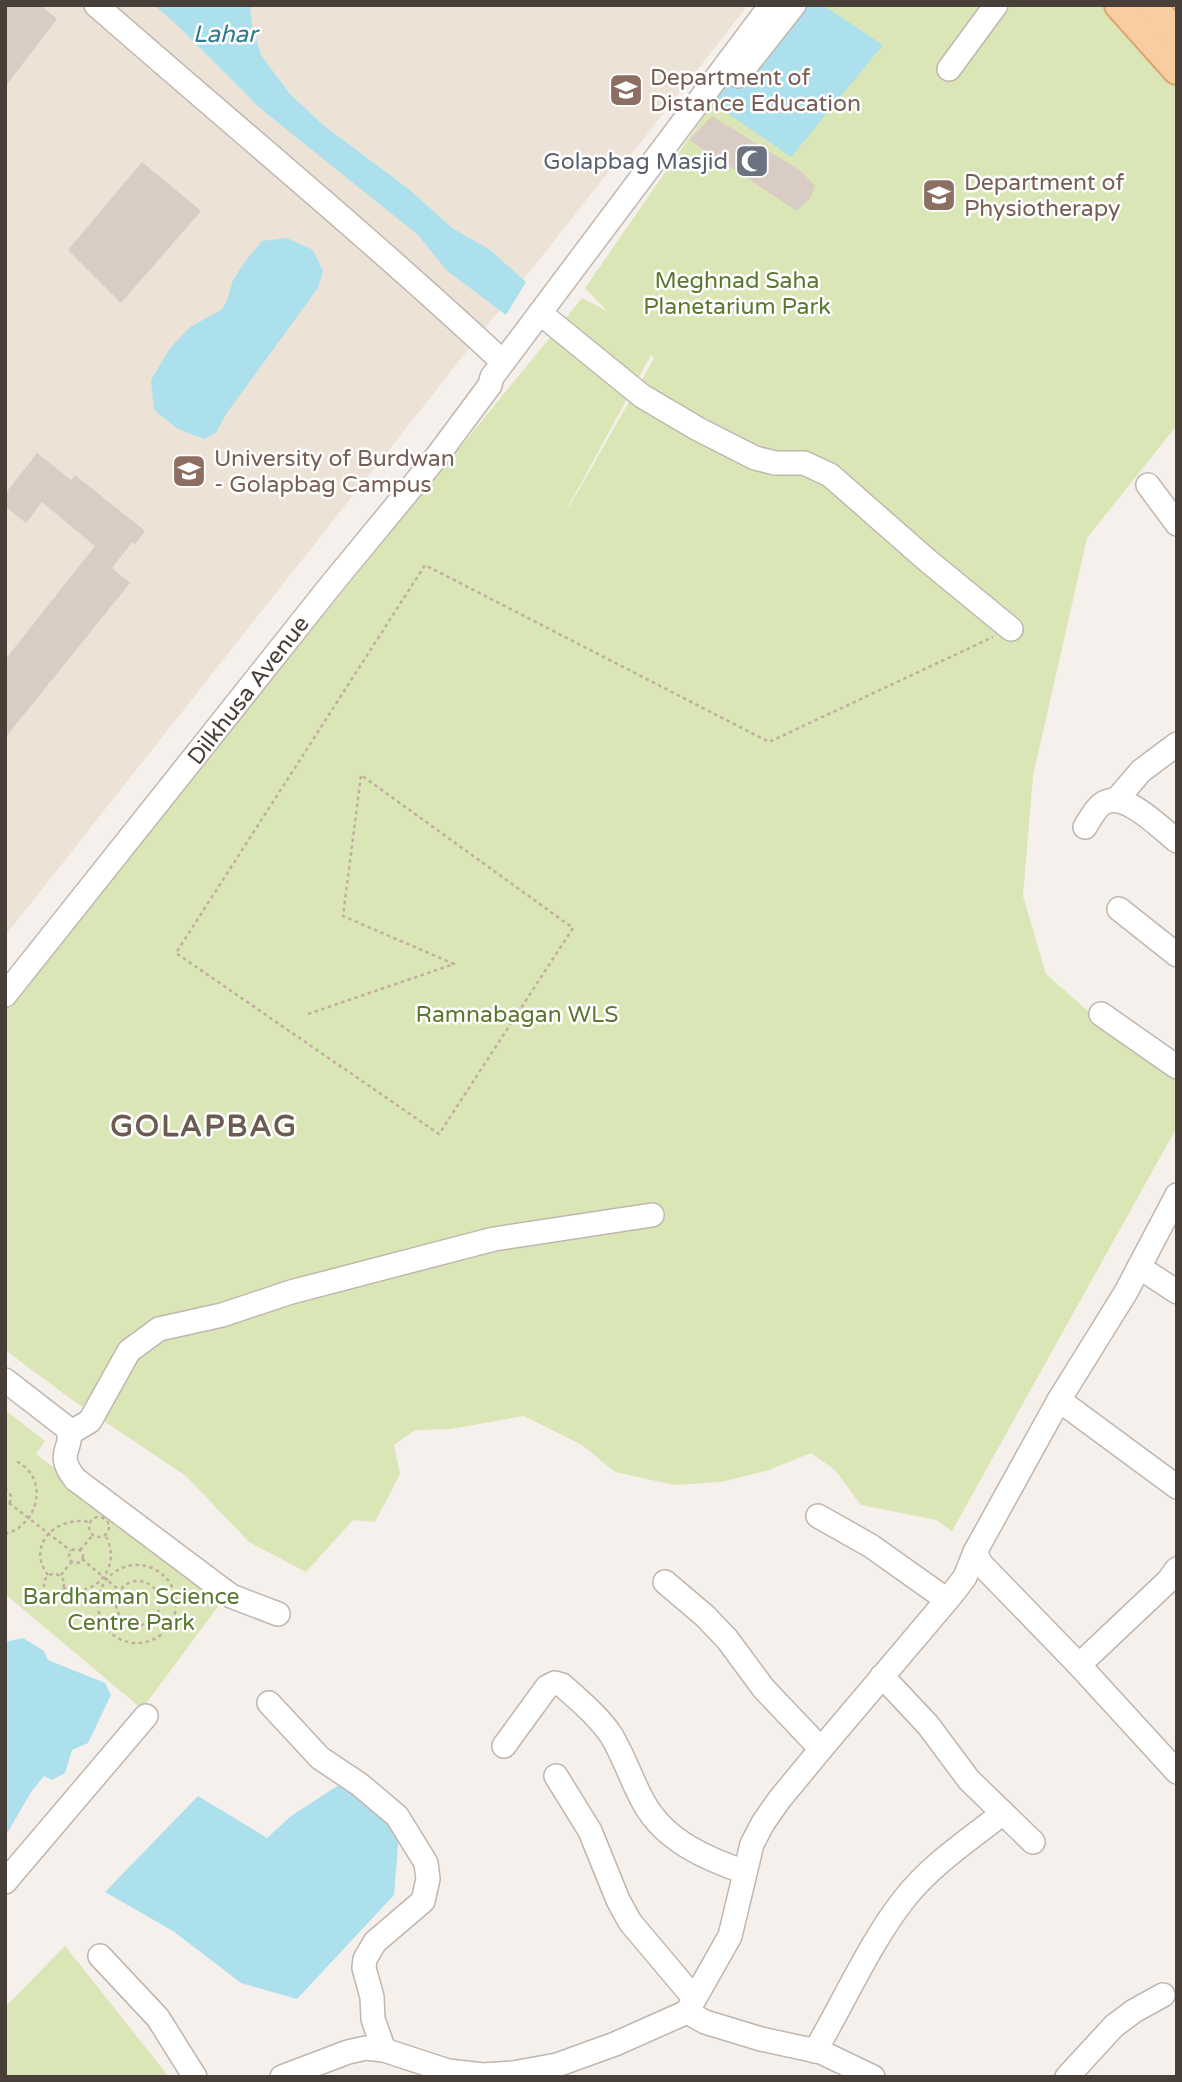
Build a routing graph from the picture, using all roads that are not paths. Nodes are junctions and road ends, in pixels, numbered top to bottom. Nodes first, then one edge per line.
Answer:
1 (96, 5) edge
2 (771, 5) edge
3 (794, 5) edge
4 (996, 5) edge
5 (1119, 5) edge
6 (1150, 5) edge
7 (1177, 34) edge
8 (949, 69) dead end
9 (1177, 70) edge
10 (616, 221) junction
11 (544, 316) junction
12 (503, 362) junction
13 (490, 385) junction
14 (1148, 485) dead end
15 (1177, 524) edge
16 (1012, 629) road end
17 (1177, 744) edge
18 (1117, 799) junction
19 (1085, 827) dead end
20 (1177, 841) edge
21 (1119, 909) dead end
22 (1177, 955) edge
23 (5, 995) edge
24 (1101, 1014) dead end
25 (1177, 1066) edge
26 (1177, 1195) edge
27 (652, 1215) dead end
28 (1139, 1267) junction
29 (1177, 1292) edge
30 (5, 1380) edge
31 (1059, 1400) junction
32 (70, 1433) junction
33 (1177, 1487) edge
34 (818, 1516) dead end
35 (975, 1552) junction
36 (1177, 1569) edge
37 (664, 1582) dead end
38 (947, 1600) junction
39 (278, 1614) dead end
40 (1079, 1665) junction
41 (882, 1676) junction
42 (269, 1703) dead end
43 (146, 1716) dead end
44 (504, 1746) dead end
45 (821, 1749) junction
46 (1177, 1772) edge
47 (556, 1776) dead end
48 (1003, 1813) junction
49 (1034, 1842) dead end
50 (745, 1872) junction
51 (5, 1882) edge
52 (100, 1956) dead end
53 (1163, 1995) dead end
54 (691, 2005) junction
55 (384, 2050) junction
56 (815, 2051) junction
57 (195, 2077) edge
58 (282, 2077) edge
59 (873, 2077) edge
60 (1067, 2077) edge

1 - 12 street
2 - 10 street, Dilkhusa Avenue
3 - 10 street, Dilkhusa Avenue
4 - 8 street
5 - 9 main road
6 - 7 main road
10 - 11 street, Dilkhusa Avenue
11 - 12 street, Dilkhusa Avenue
11 - 13 street, Dilkhusa Avenue
11 - 16 street
12 - 13 street, Dilkhusa Avenue
13 - 23 street, Dilkhusa Avenue
14 - 15 street
17 - 18 street
18 - 19 street
18 - 20 street
21 - 22 street
24 - 25 street
26 - 28 street
27 - 32 street
28 - 29 street
28 - 31 street
30 - 32 street
31 - 33 street
31 - 35 street
32 - 39 street
34 - 38 street
35 - 38 street
35 - 40 street
36 - 40 street
37 - 45 street
38 - 41 street
40 - 46 street
41 - 45 street
41 - 48 street
42 - 55 street
43 - 51 street
44 - 50 street
45 - 50 street
47 - 54 street
48 - 49 street
48 - 56 street
50 - 54 street
52 - 57 street
53 - 60 street
54 - 55 street
54 - 56 street
55 - 58 street
56 - 59 street

